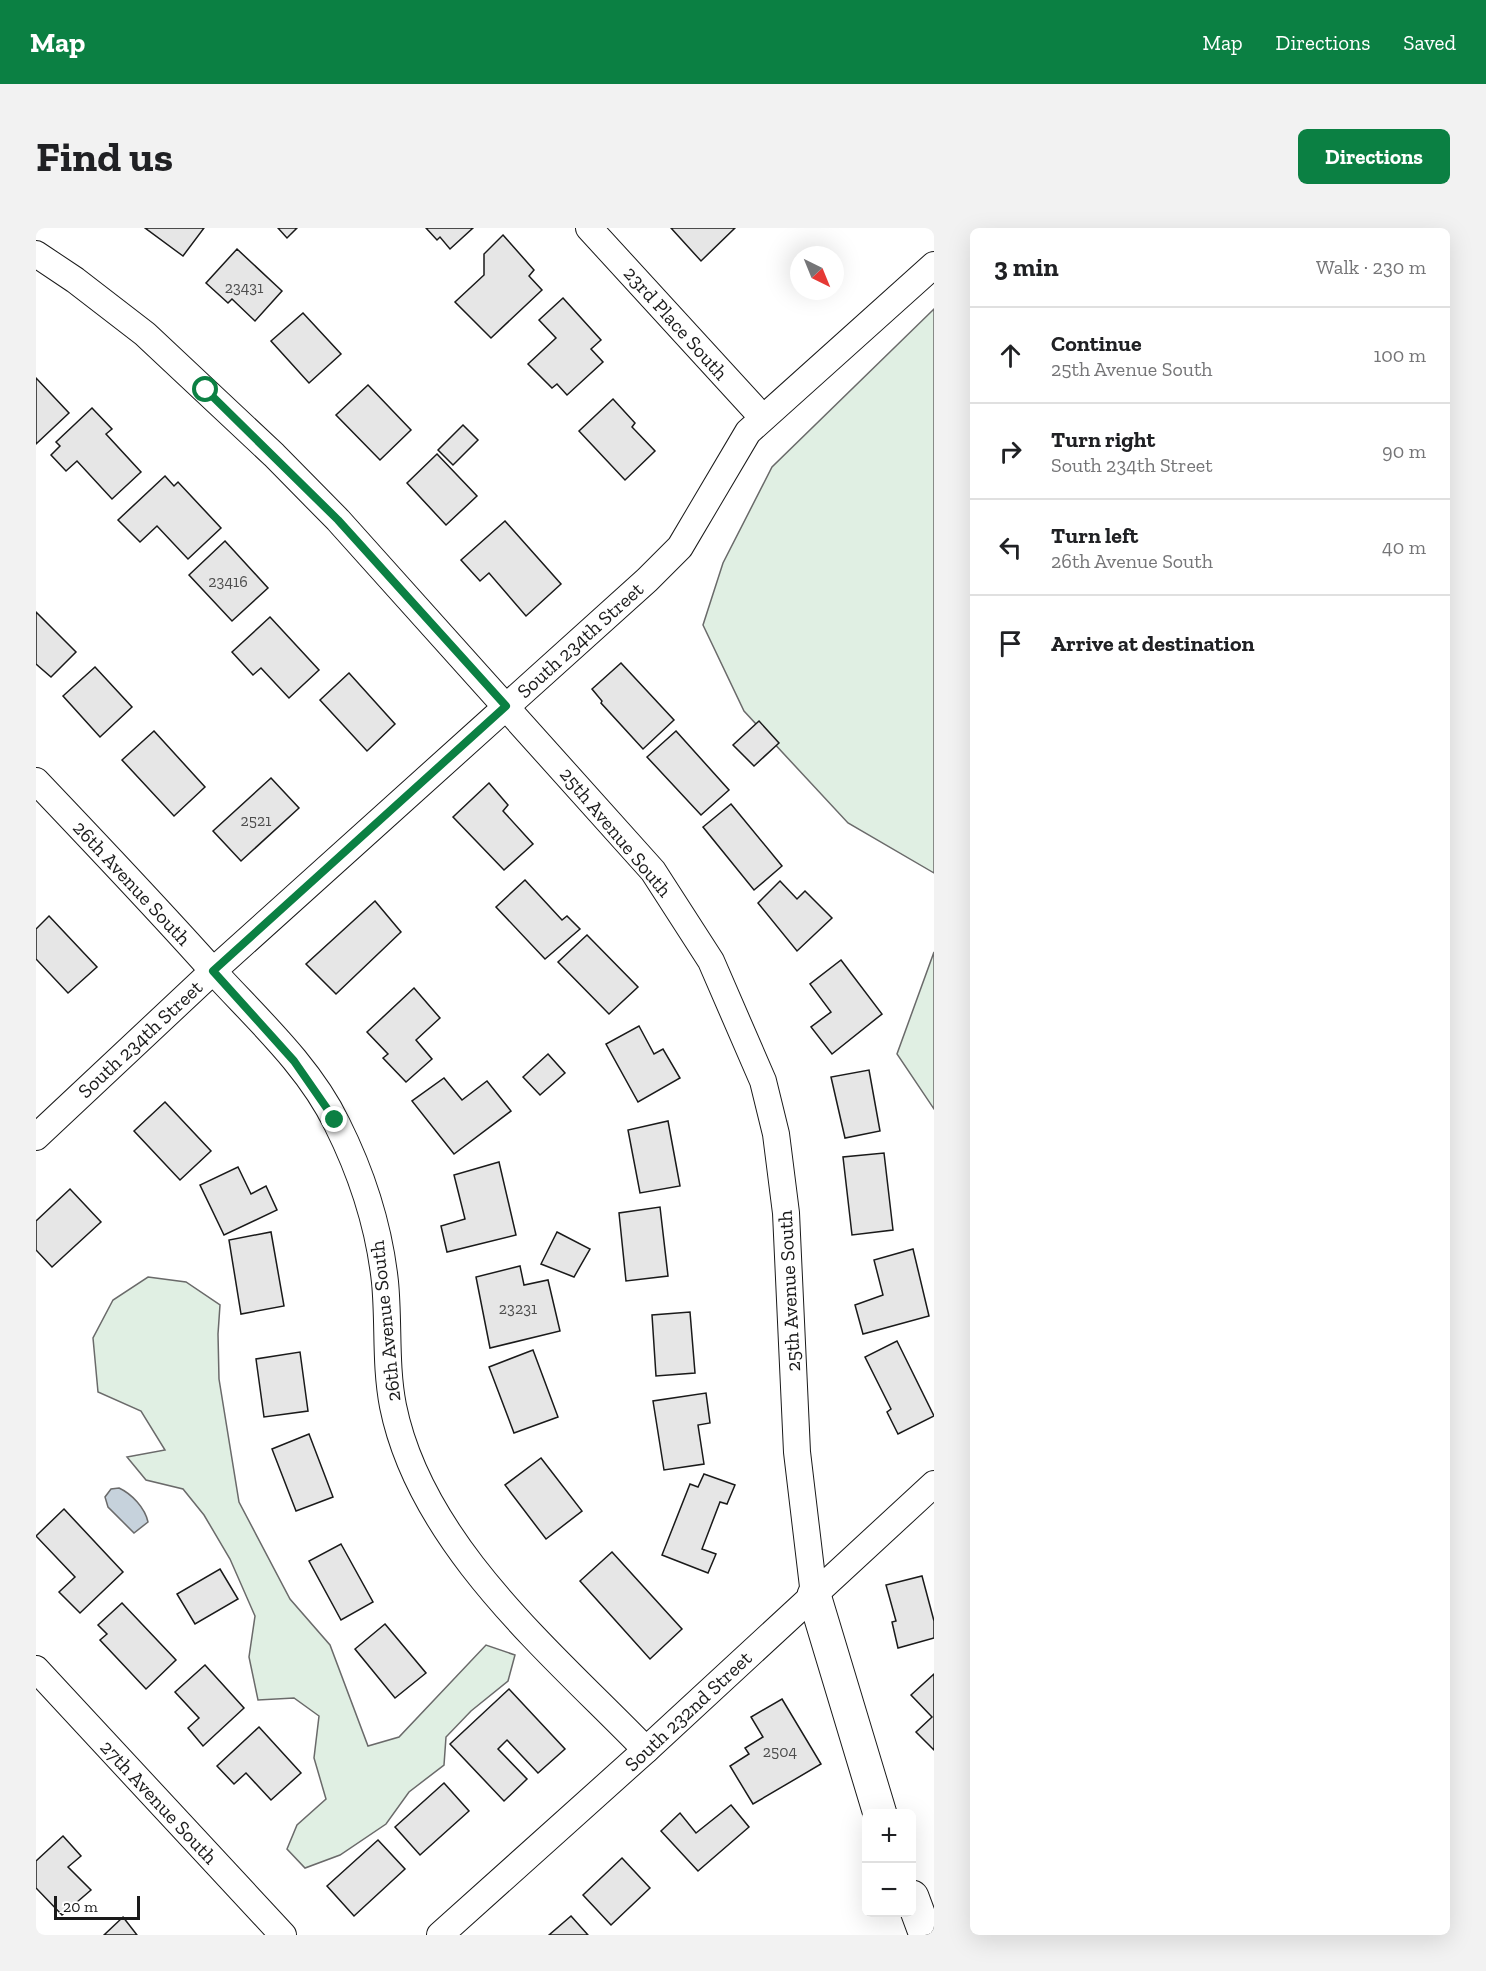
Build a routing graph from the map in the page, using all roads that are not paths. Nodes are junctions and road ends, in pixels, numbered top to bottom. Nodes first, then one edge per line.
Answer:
1 (589, 228) edge
2 (36, 254) edge
3 (934, 265) edge
4 (763, 418) junction
5 (506, 706) junction
6 (36, 781) edge
7 (213, 971) junction
8 (36, 1137) edge
9 (934, 1484) edge
10 (814, 1595) junction
11 (36, 1669) edge
12 (646, 1750) junction
13 (878, 1809) edge
14 (916, 1909) edge
15 (283, 1935) edge
16 (440, 1935) edge
17 (926, 1935) edge

1 - 4 street, 23rd Place South
2 - 5 street, 25th Avenue South
3 - 4 street, South 234th Street
4 - 5 street, South 234th Street
5 - 7 street, South 234th Street
5 - 10 street, 25th Avenue South
6 - 7 street, 26th Avenue South
7 - 8 street, South 234th Street
7 - 12 street, 26th Avenue South
9 - 10 street, South 232nd Street
10 - 12 street, South 232nd Street
10 - 13 street, 25th Avenue South
11 - 15 street, 27th Avenue South
12 - 16 street, South 232nd Street
14 - 17 street

